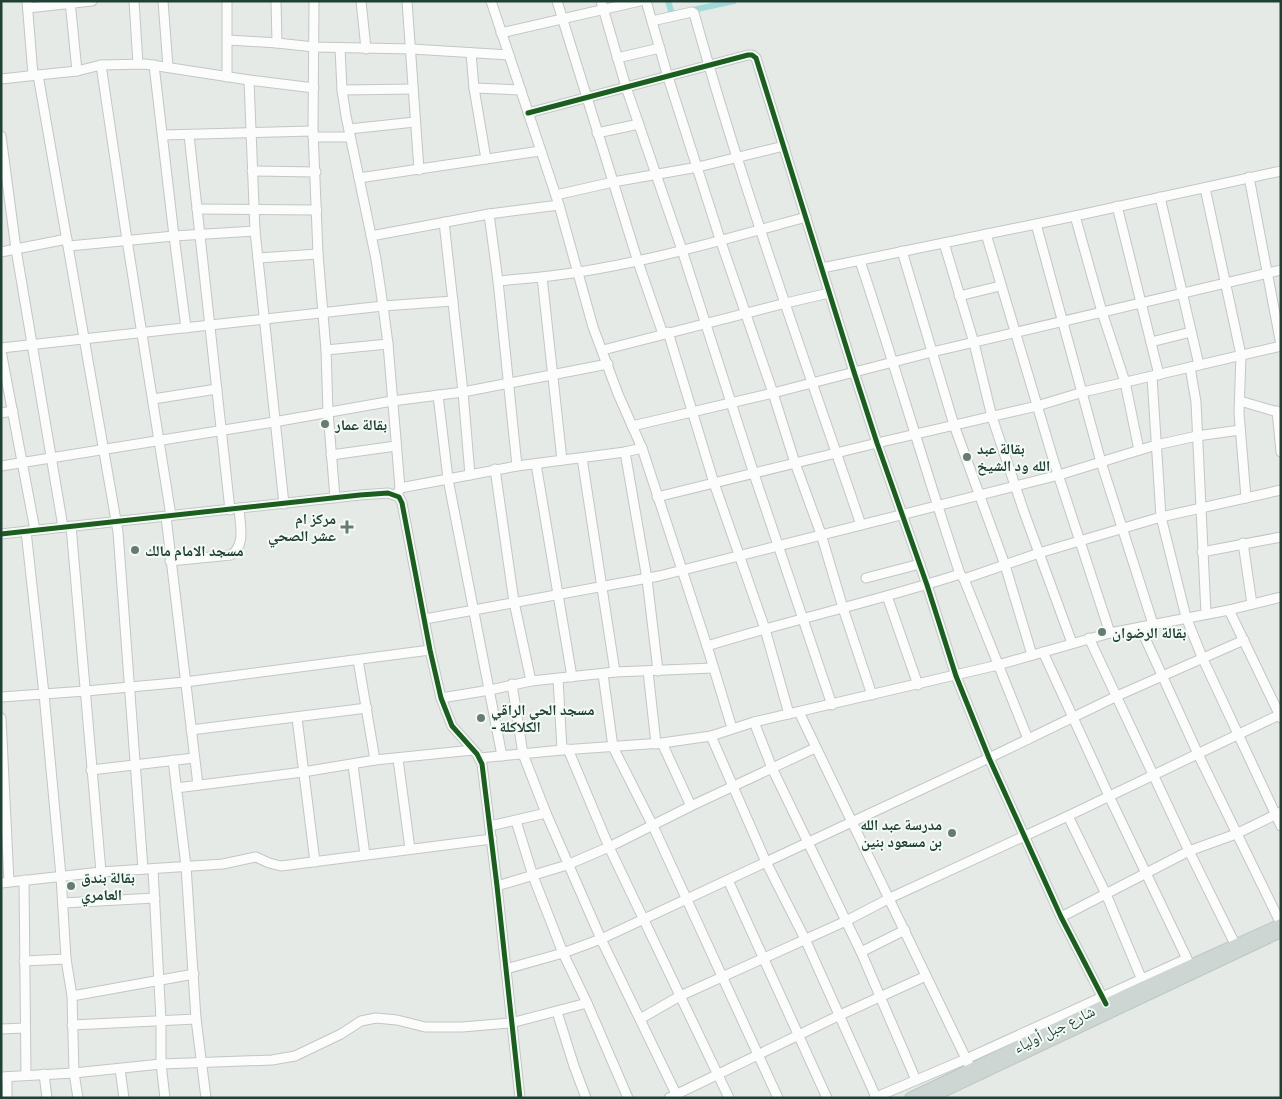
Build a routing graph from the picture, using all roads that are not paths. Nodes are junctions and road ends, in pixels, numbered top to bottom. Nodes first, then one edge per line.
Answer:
1 (92, 1) edge
2 (134, 1) edge
3 (163, 1) edge
4 (227, 1) edge
5 (276, 1) edge
6 (314, 1) edge
7 (361, 1) edge
8 (407, 1) edge
9 (490, 1) edge
10 (557, 1) edge
11 (640, 1) edge
12 (646, 1) edge
13 (70, 3) edge
14 (27, 5) edge
15 (602, 5) edge
16 (563, 20) junction
17 (652, 21) junction
18 (501, 33) junction
19 (228, 40) junction
20 (277, 43) junction
21 (314, 47) junction
22 (340, 48) junction
23 (660, 48) junction
24 (366, 49) junction
25 (412, 49) junction
26 (471, 53) junction
27 (509, 55) junction
28 (617, 58) junction
29 (138, 64) junction
30 (154, 65) junction
31 (101, 66) junction
32 (709, 66) junction
33 (168, 67) junction
34 (76, 70) junction
35 (36, 75) junction
36 (227, 77) junction
37 (668, 77) junction
38 (1, 79) edge
39 (249, 80) junction
40 (314, 88) junction
41 (474, 88) junction
42 (626, 88) junction
43 (413, 89) junction
44 (342, 90) junction
45 (521, 90) junction
46 (587, 97) junction
47 (528, 113) junction
48 (415, 122) junction
49 (639, 124) junction
50 (251, 132) junction
51 (349, 133) junction
52 (597, 133) junction
53 (313, 134) junction
54 (163, 135) junction
55 (189, 135) junction
56 (1, 136) edge
57 (784, 146) junction
58 (540, 151) junction
59 (738, 158) junction
60 (486, 159) junction
61 (698, 168) junction
62 (419, 170) junction
63 (252, 171) junction
64 (1281, 171) edge
65 (316, 172) junction
66 (656, 175) junction
67 (1249, 177) junction
68 (359, 178) junction
69 (614, 182) junction
70 (1205, 188) junction
71 (556, 194) junction
72 (1160, 198) junction
73 (559, 206) junction
74 (1117, 206) junction
75 (197, 209) junction
76 (253, 209) junction
77 (317, 210) junction
78 (488, 214) junction
79 (1075, 216) junction
80 (806, 217) junction
81 (444, 222) junction
82 (1036, 224) junction
83 (761, 230) junction
84 (254, 231) junction
85 (200, 234) junction
86 (986, 234) junction
87 (174, 236) junction
88 (371, 236) junction
89 (720, 239) junction
90 (127, 240) junction
91 (68, 242) junction
92 (944, 243) junction
93 (16, 249) junction
94 (682, 250) junction
95 (902, 251) junction
96 (1, 252) edge
97 (318, 254) junction
98 (258, 258) junction
99 (860, 260) junction
100 (638, 262) junction
101 (822, 268) junction
102 (1281, 270) edge
103 (579, 273) junction
104 (1268, 273) junction
105 (542, 277) junction
106 (498, 281) junction
107 (1225, 284) junction
108 (1000, 286) junction
109 (829, 293) junction
110 (1182, 294) junction
111 (959, 296) junction
112 (453, 301) junction
113 (786, 303) junction
114 (1140, 303) junction
115 (383, 306) junction
116 (1102, 312) junction
117 (745, 313) junction
118 (323, 314) junction
119 (264, 320) junction
120 (1062, 322) junction
121 (705, 323) junction
122 (210, 326) junction
123 (186, 328) junction
124 (142, 332) junction
125 (1191, 332) junction
126 (666, 333) junction
127 (1014, 333) junction
128 (84, 339) junction
129 (1151, 342) junction
130 (388, 344) junction
131 (974, 344) junction
132 (32, 345) junction
133 (1281, 346) edge
134 (1, 350) edge
135 (326, 350) junction
136 (603, 350) junction
137 (932, 352) junction
138 (1241, 355) junction
139 (894, 362) junction
140 (608, 364) junction
141 (1195, 366) junction
142 (854, 372) junction
143 (553, 374) junction
144 (1156, 376) junction
145 (1125, 382) junction
146 (812, 383) junction
147 (508, 384) junction
148 (217, 389) junction
149 (463, 392) junction
150 (1083, 392) junction
151 (773, 393) junction
152 (438, 395) junction
153 (153, 398) junction
154 (392, 400) junction
155 (1240, 401) junction
156 (731, 403) junction
157 (1037, 406) junction
158 (13, 411) junction
159 (692, 411) junction
160 (328, 412) junction
161 (1279, 412) edge
162 (1, 413) edge
163 (992, 417) junction
164 (274, 422) junction
165 (954, 425) junction
166 (632, 426) junction
167 (222, 430) junction
168 (1240, 430) junction
169 (915, 435) junction
170 (1197, 436) junction
171 (159, 440) junction
172 (877, 443) junction
173 (1156, 445) junction
174 (396, 446) junction
175 (642, 448) junction
176 (103, 449) junction
177 (1139, 450) junction
178 (626, 452) junction
179 (1281, 452) edge
180 (837, 453) junction
181 (331, 455) junction
182 (51, 458) junction
183 (582, 458) junction
184 (562, 460) junction
185 (794, 462) junction
186 (1102, 462) junction
187 (22, 463) junction
188 (536, 464) junction
189 (1, 466) edge
190 (517, 466) junction
191 (495, 470) junction
192 (754, 474) junction
193 (470, 475) junction
194 (1059, 475) junction
195 (448, 479) junction
196 (714, 483) junction
197 (1015, 486) junction
198 (1281, 490) edge
199 (398, 491) junction
200 (657, 496) junction
201 (979, 496) junction
202 (335, 498) junction
203 (1246, 498) junction
204 (284, 504) junction
205 (937, 506) junction
206 (234, 509) junction
207 (1200, 509) junction
208 (903, 516) junction
209 (168, 517) junction
210 (1162, 518) junction
211 (117, 521) junction
212 (861, 524) junction
213 (67, 527) junction
214 (1122, 529) junction
215 (30, 531) junction
216 (1, 534) edge
217 (821, 534) junction
218 (1281, 536) edge
219 (1081, 541) junction
220 (1244, 543) junction
221 (779, 546) junction
222 (1202, 552) junction
223 (1039, 553) junction
224 (738, 556) junction
225 (170, 561) junction
226 (920, 564) junction
227 (1005, 565) junction
228 (681, 570) junction
229 (962, 576) junction
230 (866, 578) dead end
231 (647, 579) junction
232 (927, 585) junction
233 (602, 587) junction
234 (558, 594) junction
235 (887, 596) junction
236 (1279, 600) edge
237 (514, 602) junction
238 (1252, 604) junction
239 (843, 608) junction
240 (1229, 610) junction
241 (473, 611) junction
242 (1206, 614) junction
243 (1186, 617) junction
244 (425, 619) junction
245 (804, 619) junction
246 (1153, 624) junction
247 (1140, 627) junction
248 (765, 629) junction
249 (1110, 632) junction
250 (1089, 638) junction
251 (1244, 640) junction
252 (1072, 643) junction
253 (707, 646) junction
254 (430, 650) junction
255 (1043, 652) junction
256 (1032, 655) junction
257 (1202, 657) junction
258 (358, 660) junction
259 (998, 665) junction
260 (713, 668) junction
261 (648, 671) junction
262 (658, 671) junction
263 (615, 672) junction
264 (603, 674) junction
265 (1162, 675) junction
266 (956, 676) junction
267 (572, 677) junction
268 (558, 679) junction
269 (531, 681) junction
270 (186, 682) junction
271 (512, 684) junction
272 (918, 685) junction
273 (128, 688) junction
274 (490, 690) junction
275 (86, 691) junction
276 (44, 694) junction
277 (872, 695) junction
278 (1117, 696) junction
279 (1, 697) edge
280 (441, 698) junction
281 (832, 705) junction
282 (367, 708) junction
283 (794, 713) junction
284 (1280, 716) edge
285 (1072, 717) junction
286 (1, 718) edge
287 (297, 718) junction
288 (754, 722) junction
289 (732, 728) junction
290 (191, 730) junction
291 (1238, 733) junction
292 (711, 736) junction
293 (1028, 739) junction
294 (659, 744) junction
295 (613, 747) junction
296 (815, 748) junction
297 (473, 750) junction
298 (565, 750) junction
299 (523, 754) junction
300 (1198, 754) junction
301 (502, 756) junction
302 (194, 758) junction
303 (480, 758) junction
304 (989, 758) junction
305 (398, 759) junction
306 (173, 760) junction
307 (376, 760) junction
308 (135, 764) junction
309 (353, 765) junction
310 (772, 768) junction
311 (91, 770) junction
312 (303, 772) junction
313 (1153, 775) junction
314 (2, 776) edge
315 (198, 785) junction
316 (733, 787) junction
317 (176, 788) junction
318 (1109, 796) junction
319 (691, 806) junction
320 (546, 813) junction
321 (1278, 813) edge
322 (1068, 816) junction
323 (516, 821) junction
324 (852, 821) junction
325 (3, 824) edge
326 (490, 826) junction
327 (653, 826) junction
328 (1281, 826) edge
329 (1236, 834) junction
330 (1024, 836) junction
331 (492, 839) junction
332 (806, 842) junction
333 (609, 846) junction
334 (410, 849) junction
335 (1189, 851) junction
336 (365, 855) junction
337 (315, 862) junction
338 (766, 862) junction
339 (567, 865) junction
340 (186, 866) junction
341 (142, 869) junction
342 (153, 869) junction
343 (101, 872) junction
344 (1144, 872) junction
345 (61, 876) junction
346 (533, 876) junction
347 (24, 880) junction
348 (728, 880) junction
349 (5, 882) edge
350 (498, 886) junction
351 (1106, 894) junction
352 (155, 898) junction
353 (686, 898) junction
354 (890, 898) junction
355 (63, 903) junction
356 (1061, 916) junction
357 (644, 918) junction
358 (846, 921) junction
359 (1281, 924) edge
360 (905, 930) junction
361 (1281, 932) edge
362 (600, 939) junction
363 (805, 939) junction
364 (1235, 944) junction
365 (861, 952) junction
366 (563, 953) junction
367 (763, 957) junction
368 (66, 959) junction
369 (24, 961) junction
370 (1188, 962) junction
371 (506, 969) junction
372 (194, 974) junction
373 (926, 976) junction
374 (721, 977) junction
375 (158, 979) junction
376 (1142, 980) junction
377 (72, 996) junction
378 (680, 996) junction
379 (881, 997) junction
380 (1104, 1001) junction
381 (587, 1003) junction
382 (558, 1012) junction
383 (840, 1015) junction
384 (196, 1019) junction
385 (640, 1019) junction
386 (160, 1021) junction
387 (511, 1023) junction
388 (72, 1025) junction
389 (25, 1028) junction
390 (1, 1029) edge
391 (800, 1036) junction
392 (759, 1054) junction
393 (202, 1062) junction
394 (161, 1064) junction
395 (968, 1064) junction
396 (120, 1069) junction
397 (74, 1073) junction
398 (44, 1074) junction
399 (26, 1075) junction
400 (718, 1075) junction
401 (4, 1077) edge
402 (916, 1080) junction
403 (675, 1097) edge
404 (875, 1097) edge
405 (7, 1098) edge
406 (47, 1098) edge
407 (78, 1098) edge
408 (124, 1098) edge
409 (164, 1098) edge
410 (206, 1098) edge
411 (520, 1098) edge
412 (586, 1098) edge
413 (628, 1098) edge
414 (729, 1098) edge
415 (778, 1098) edge
416 (827, 1098) edge
417 (910, 1098) edge
418 (930, 1098) edge

1 - 13 street
2 - 29 street
3 - 33 street
4 - 19 street
5 - 20 street
6 - 21 street
7 - 24 street
8 - 25 street
9 - 18 street
10 - 16 street
11 - 15 street
12 - 17 street
13 - 14 street
13 - 34 street
14 - 35 street
15 - 16 street
15 - 28 street
16 - 18 street
16 - 46 street
17 - 23 street
17 - 32 street
18 - 27 street
19 - 20 street
19 - 36 street
20 - 21 street
21 - 22 street
21 - 40 street
22 - 24 street
22 - 44 street
23 - 28 street
23 - 37 street
24 - 25 street
25 - 26 street
25 - 43 street
26 - 27 street
26 - 41 street
27 - 45 street
28 - 42 street
29 - 30 street
29 - 31 street
30 - 33 street
30 - 54 street
31 - 34 street
31 - 90 street
32 - 37 street
32 - 57 street
32 - 59 street
33 - 36 street
34 - 35 street
35 - 38 street
35 - 91 street
36 - 39 street
37 - 42 street
37 - 61 street
39 - 40 street
39 - 50 street
40 - 53 street
41 - 45 street
41 - 60 street
42 - 46 street
42 - 49 street
43 - 44 street
43 - 48 street
44 - 51 street
45 - 47 street
46 - 47 street
46 - 52 street
47 - 58 street
48 - 51 street
48 - 62 street
49 - 52 street
49 - 66 street
50 - 53 street
50 - 55 street
50 - 63 street
51 - 53 street
51 - 68 street
52 - 69 street
53 - 65 street
54 - 55 street
54 - 87 street
55 - 75 street
56 - 93 street
57 - 59 street
57 - 80 street
58 - 60 street
58 - 71 street
59 - 61 street
59 - 83 street
60 - 62 street
61 - 66 street
61 - 89 street
62 - 68 street
63 - 65 street
63 - 76 street
64 - 67 street
65 - 77 street
66 - 69 street
66 - 94 street
67 - 70 street
67 - 104 street
68 - 88 street
69 - 71 street
69 - 100 street
70 - 72 street
70 - 107 street
71 - 73 street
72 - 74 street
72 - 110 street
73 - 78 street
73 - 103 street
74 - 79 street
74 - 114 street
75 - 76 street
75 - 85 street
76 - 77 street
76 - 84 street
77 - 97 street
78 - 81 street
78 - 106 street
79 - 82 street
79 - 116 street
80 - 83 street
80 - 101 street
81 - 88 street
81 - 112 street
82 - 86 street
82 - 120 street
83 - 89 street
83 - 113 street
84 - 85 street
84 - 98 street
85 - 87 street
85 - 122 street
86 - 92 street
86 - 108 street
87 - 90 street
87 - 123 street
88 - 115 street
89 - 94 street
89 - 117 street
90 - 91 street
90 - 124 street
91 - 93 street
91 - 128 street
92 - 95 street
92 - 111 street
93 - 96 street
93 - 132 street
94 - 100 street
94 - 121 street
95 - 99 street
95 - 137 street
97 - 98 street
97 - 118 street
98 - 119 street
99 - 101 street
99 - 139 street
100 - 103 street
100 - 126 street
101 - 109 street
102 - 104 street
103 - 105 street
103 - 136 street
104 - 107 street
104 - 133 street
105 - 106 street
105 - 143 street
106 - 147 street
107 - 110 street
107 - 138 street
108 - 111 street
108 - 127 street
109 - 113 street
109 - 142 street
110 - 114 street
110 - 125 street
111 - 131 street
112 - 115 street
112 - 149 street
113 - 117 street
113 - 146 street
114 - 116 street
114 - 129 street
115 - 118 street
115 - 130 street
116 - 120 street
116 - 145 street
117 - 121 street
117 - 151 street
118 - 119 street
118 - 135 street
119 - 122 street
119 - 164 street
120 - 127 street
120 - 150 street
121 - 126 street
121 - 156 street
122 - 123 street
122 - 148 street
123 - 124 street
124 - 128 street
124 - 153 street
125 - 129 street
125 - 141 street
126 - 136 street
126 - 159 street
127 - 131 street
127 - 157 street
128 - 132 street
128 - 176 street
129 - 144 street
130 - 135 street
130 - 154 street
131 - 137 street
131 - 163 street
132 - 134 street
132 - 182 street
133 - 138 street
134 - 158 street
135 - 160 street
136 - 140 street
137 - 139 street
137 - 165 street
138 - 141 street
138 - 155 street
139 - 142 street
139 - 169 street
140 - 143 street
140 - 166 street
141 - 144 street
141 - 170 street
142 - 146 street
142 - 172 street
143 - 147 street
143 - 184 street
144 - 145 street
144 - 173 street
145 - 150 street
145 - 177 street
146 - 151 street
146 - 180 street
147 - 149 street
147 - 190 street
148 - 153 street
148 - 167 street
149 - 152 street
149 - 193 street
150 - 157 street
150 - 186 street
151 - 156 street
151 - 185 street
152 - 154 street
152 - 195 street
153 - 171 street
154 - 160 street
154 - 174 street
155 - 161 street
155 - 168 street
156 - 159 street
156 - 192 street
157 - 163 street
157 - 194 street
158 - 162 street
158 - 187 street
159 - 166 street
159 - 196 street
160 - 164 street
160 - 181 street
161 - 179 street
163 - 165 street
163 - 197 street
164 - 167 street
164 - 204 street
165 - 169 street
165 - 201 street
166 - 175 street
167 - 171 street
167 - 206 street
168 - 170 street
168 - 203 street
169 - 172 street
169 - 205 street
170 - 173 street
170 - 207 street
171 - 176 street
171 - 209 street
172 - 180 street
172 - 208 street
173 - 177 street
173 - 210 street
174 - 181 street
174 - 199 street
175 - 178 street
175 - 200 street
176 - 182 street
176 - 211 street
177 - 186 street
178 - 183 street
178 - 231 street
180 - 185 street
180 - 212 street
181 - 202 street
182 - 187 street
182 - 213 street
183 - 184 street
183 - 233 street
184 - 188 street
185 - 192 street
185 - 217 street
186 - 194 street
186 - 214 street
187 - 189 street
187 - 215 street
188 - 190 street
188 - 234 street
190 - 191 street
191 - 193 street
191 - 237 street
192 - 196 street
192 - 221 street
193 - 195 street
194 - 197 street
194 - 219 street
195 - 199 street
195 - 241 street
196 - 200 street
196 - 224 street
197 - 201 street
197 - 223 street
198 - 203 street
199 - 202 street
199 - 244 street
200 - 228 street
201 - 205 street
201 - 227 street
202 - 204 street
203 - 207 street
204 - 206 street
205 - 208 street
205 - 229 street
206 - 209 street
206 - 225 street
207 - 210 street
207 - 222 street
208 - 212 street
208 - 226 street
209 - 211 street
209 - 225 street
210 - 214 street
210 - 243 street
211 - 213 street
211 - 273 street
212 - 217 street
213 - 215 street
213 - 275 street
214 - 219 street
214 - 246 street
215 - 216 street
215 - 276 street
217 - 221 street
217 - 239 street
218 - 220 street
219 - 223 street
219 - 249 street
220 - 222 street
220 - 238 street
221 - 224 street
221 - 245 street
222 - 242 street
223 - 227 street
223 - 252 street
224 - 228 street
224 - 248 street
225 - 270 street
226 - 230 street
226 - 232 street
227 - 229 street
227 - 256 street
228 - 231 street
228 - 253 street
229 - 232 street
229 - 259 street
231 - 233 street
231 - 262 street
232 - 235 street
232 - 266 street
233 - 234 street
233 - 263 street
234 - 237 street
234 - 267 street
235 - 239 street
235 - 272 street
236 - 238 street
237 - 241 street
237 - 269 street
238 - 240 street
239 - 245 street
239 - 277 street
240 - 242 street
240 - 251 street
241 - 244 street
241 - 274 street
242 - 243 street
243 - 246 street
243 - 257 street
244 - 254 street
245 - 248 street
245 - 281 street
246 - 247 street
247 - 249 street
247 - 265 street
248 - 253 street
248 - 283 street
249 - 250 street
250 - 252 street
250 - 278 street
251 - 257 street
251 - 284 street
252 - 255 street
253 - 260 street
254 - 258 street
254 - 280 street
255 - 256 street
255 - 285 street
256 - 259 street
257 - 265 street
257 - 291 street
258 - 270 street
258 - 282 street
259 - 266 street
259 - 293 street
260 - 262 street
260 - 289 street
261 - 262 street
261 - 263 street
261 - 294 street
263 - 264 street
264 - 267 street
264 - 295 street
265 - 278 street
265 - 300 street
266 - 272 street
266 - 304 street
267 - 268 street
268 - 269 street
268 - 298 street
269 - 271 street
270 - 273 street
270 - 290 street
271 - 274 street
271 - 299 street
272 - 277 street
273 - 275 street
273 - 308 street
274 - 280 street
274 - 301 street
275 - 276 street
275 - 311 street
276 - 279 street
276 - 345 street
277 - 281 street
278 - 285 street
278 - 313 street
280 - 297 street
281 - 283 street
282 - 287 street
282 - 307 street
283 - 288 street
283 - 296 street
284 - 291 street
285 - 293 street
285 - 318 street
286 - 314 street
287 - 290 street
287 - 312 street
288 - 289 street
288 - 310 street
289 - 292 street
290 - 302 street
291 - 300 street
291 - 321 street
292 - 294 street
292 - 316 street
293 - 304 street
294 - 295 street
294 - 319 street
295 - 298 street
295 - 327 street
296 - 310 street
296 - 324 street
297 - 303 street
297 - 305 street
298 - 299 street
298 - 333 street
299 - 301 street
299 - 320 street
300 - 313 street
300 - 329 street
301 - 303 street
302 - 306 street
302 - 315 street
303 - 326 street
304 - 324 street
304 - 330 street
305 - 307 street
305 - 334 street
306 - 308 street
306 - 317 street
307 - 309 street
308 - 311 street
308 - 341 street
309 - 312 street
309 - 336 street
310 - 316 street
310 - 332 street
311 - 343 street
312 - 315 street
312 - 337 street
313 - 318 street
313 - 335 street
314 - 325 street
315 - 317 street
316 - 319 street
316 - 338 street
317 - 340 street
318 - 322 street
318 - 344 street
319 - 327 street
320 - 323 street
320 - 339 street
321 - 328 street
321 - 329 street
322 - 330 street
322 - 351 street
323 - 326 street
323 - 346 street
324 - 332 street
324 - 354 street
325 - 349 street
326 - 331 street
327 - 333 street
327 - 353 street
329 - 335 street
329 - 359 street
330 - 354 street
330 - 356 street
331 - 334 street
331 - 350 street
332 - 338 street
332 - 358 street
333 - 339 street
333 - 357 street
334 - 336 street
335 - 344 street
335 - 364 street
336 - 337 street
337 - 340 street
338 - 348 street
338 - 363 street
339 - 346 street
339 - 362 street
340 - 342 street
340 - 372 street
341 - 342 street
341 - 343 street
342 - 352 street
343 - 345 street
344 - 351 street
344 - 370 street
345 - 347 street
345 - 355 street
346 - 350 street
346 - 366 street
347 - 349 street
347 - 369 street
348 - 353 street
348 - 367 street
350 - 371 street
351 - 356 street
351 - 376 street
352 - 355 street
352 - 375 street
353 - 357 street
353 - 374 street
354 - 358 street
354 - 360 street
355 - 368 street
356 - 380 street
357 - 362 street
357 - 378 street
358 - 363 street
358 - 365 street
359 - 364 main road, شارع جبل أولياء
360 - 365 street
360 - 373 street
361 - 418 main road, شارع جبل أولياء
362 - 366 street
362 - 385 street
363 - 367 street
363 - 383 street
364 - 370 main road, شارع جبل أولياء
365 - 379 street
366 - 371 street
366 - 381 street
367 - 374 street
367 - 391 street
368 - 369 street
368 - 377 street
369 - 389 street
370 - 376 street
370 - 380 main road, شارع جبل أولياء
371 - 387 street
372 - 375 street
372 - 384 street
373 - 379 street
373 - 395 street
374 - 378 street
374 - 392 street
375 - 377 street
375 - 386 street
376 - 380 street
377 - 388 street
378 - 385 street
378 - 400 street
379 - 383 street
379 - 402 street
380 - 395 main road, شارع جبل أولياء
381 - 382 street
381 - 413 street
382 - 387 street
382 - 412 street
383 - 391 street
383 - 404 street
384 - 386 street
384 - 393 street
385 - 403 street
386 - 388 street
386 - 394 street
387 - 393 street
387 - 411 street
388 - 397 street
389 - 390 street
389 - 399 street
391 - 392 street
391 - 416 street
392 - 400 street
392 - 415 street
393 - 394 street
393 - 410 street
394 - 396 street
394 - 409 street
395 - 402 street
395 - 417 main road, شارع جبل أولياء
396 - 397 street
396 - 408 street
397 - 398 street
397 - 407 street
398 - 399 street
398 - 406 street
399 - 401 street
400 - 403 street
400 - 414 street
401 - 405 street
402 - 404 street

